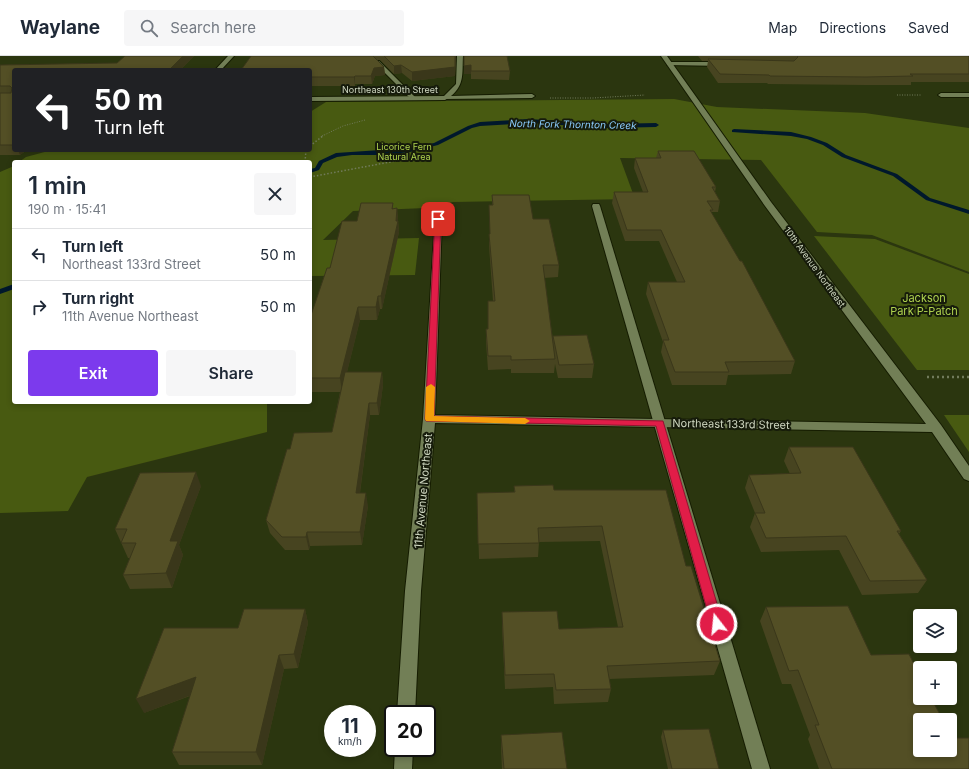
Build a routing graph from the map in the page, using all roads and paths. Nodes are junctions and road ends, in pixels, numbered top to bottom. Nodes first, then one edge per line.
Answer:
1 (231, 56) edge
2 (460, 56) edge
3 (664, 56) edge
4 (377, 62) edge
5 (669, 64) junction
6 (734, 64) edge
7 (220, 68) edge
8 (645, 95) dead end
9 (941, 95) dead end
10 (969, 95) edge
11 (532, 96) joint
12 (413, 98) junction
13 (445, 98) junction
14 (312, 99) edge
15 (367, 119) dead end
16 (312, 144) edge
17 (422, 156) dead end
18 (312, 175) edge
19 (596, 206) dead end
20 (438, 219) dead end
21 (898, 377) junction
22 (969, 377) edge
23 (429, 419) junction
24 (659, 423) junction
25 (937, 428) junction
26 (969, 476) edge
27 (407, 705) edge
28 (404, 757) edge
29 (403, 769) edge
30 (761, 769) edge

1 - 7 street
2 - 13 street, Northeast 130th Street
3 - 5 street, 10th Avenue Northeast
4 - 12 street
5 - 6 street
5 - 21 street, 10th Avenue Northeast
8 - 11 path
9 - 10 street
11 - 13 street
12 - 13 street, Northeast 130th Street
12 - 14 street, Northeast 130th Street
15 - 16 path
17 - 18 path
19 - 24 street
20 - 23 street, 11th Avenue Northeast
21 - 22 path
21 - 25 street, 10th Avenue Northeast
23 - 24 street, Northeast 133rd Street
23 - 27 street, 11th Avenue Northeast
24 - 25 street, Northeast 133rd Street
24 - 30 street
25 - 26 street, 10th Avenue Northeast
28 - 29 street

